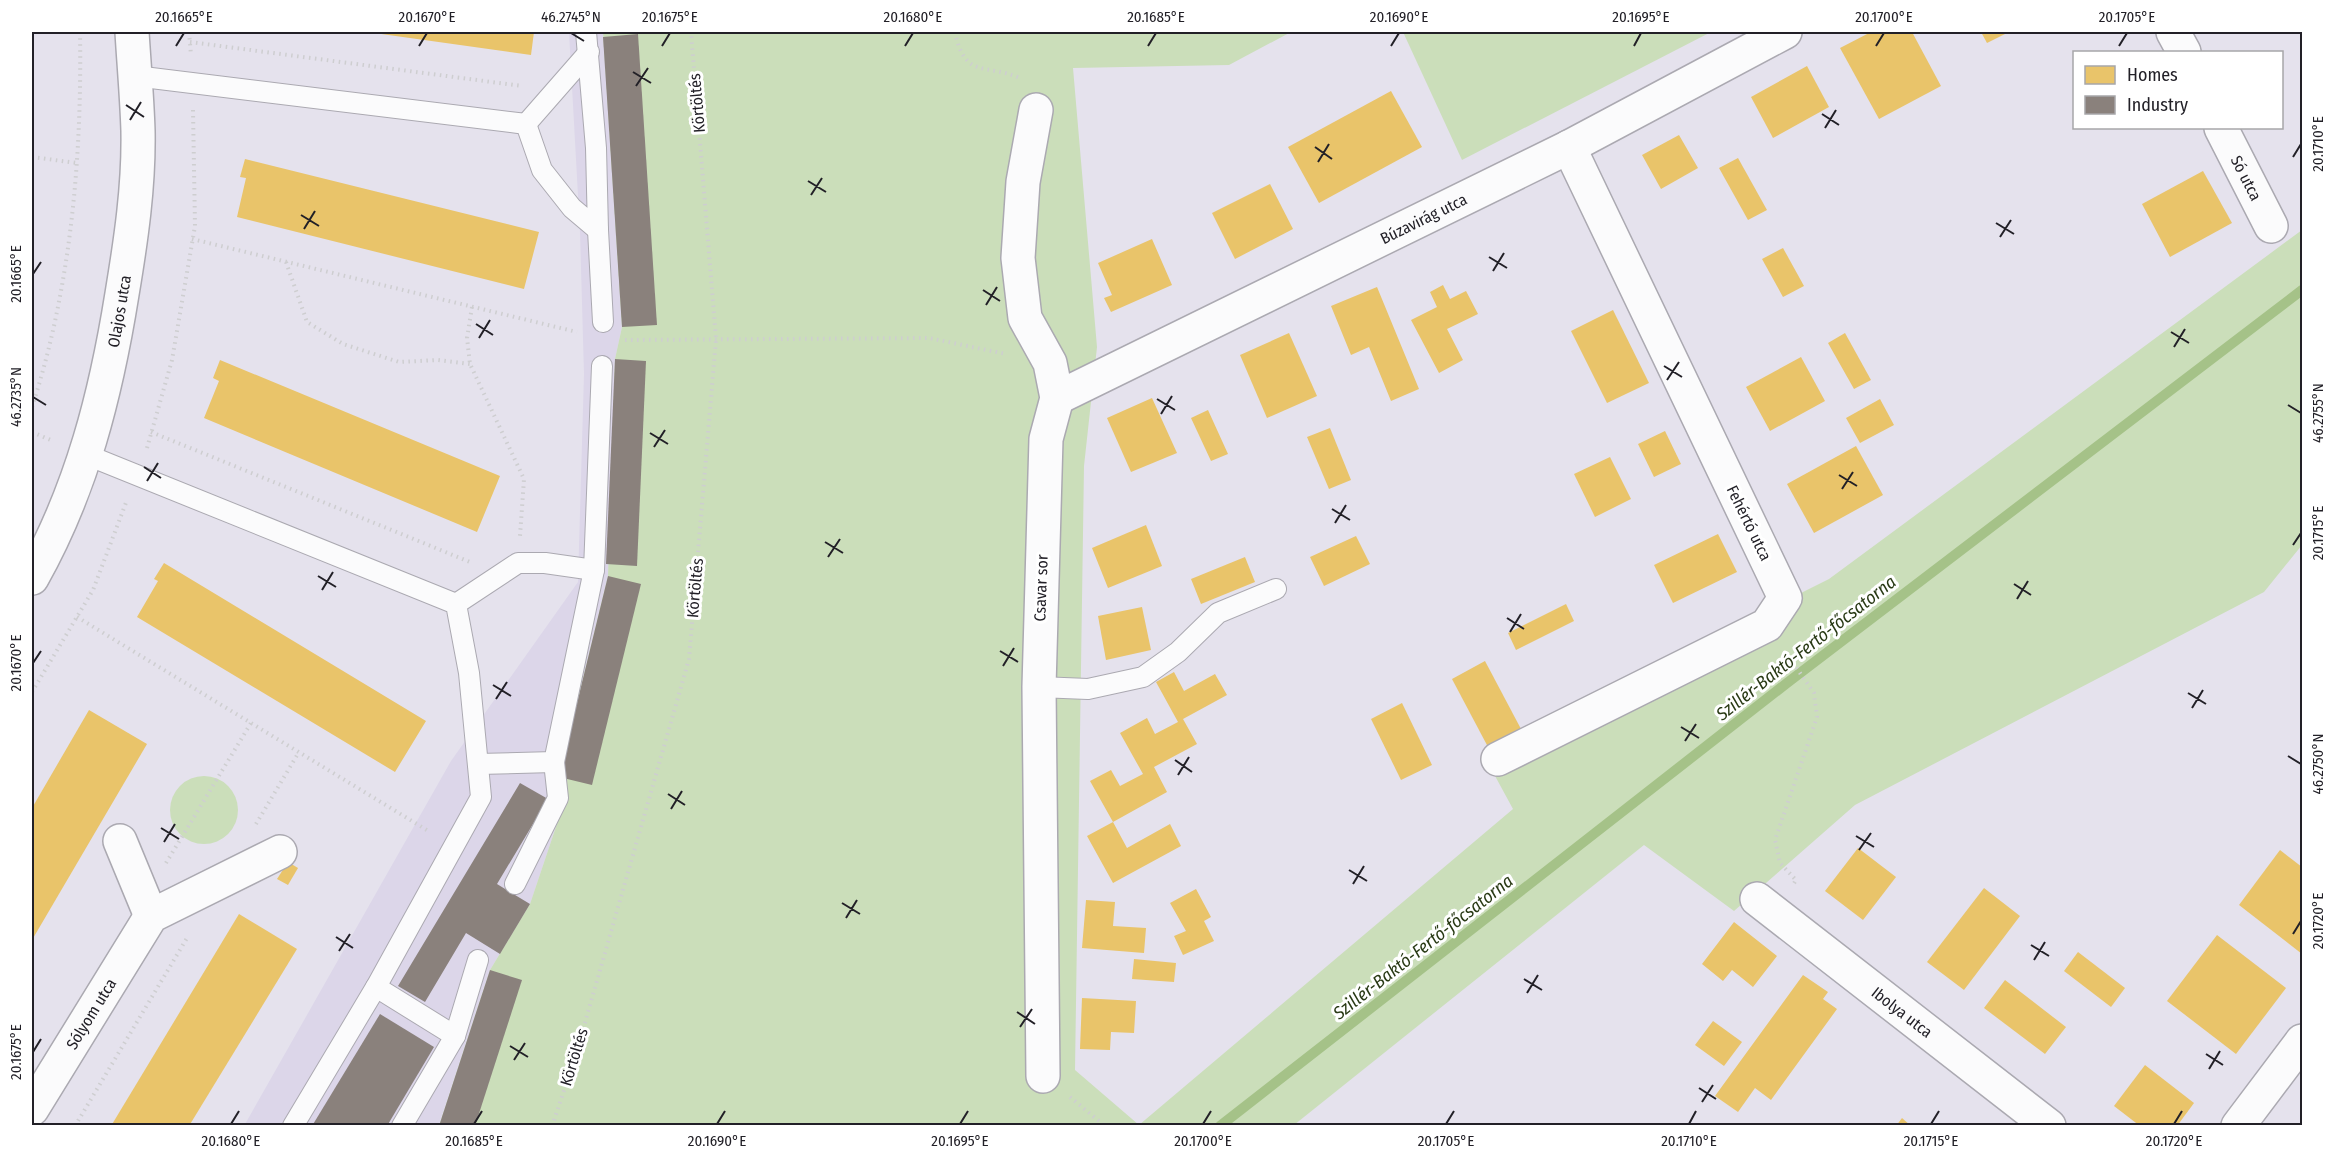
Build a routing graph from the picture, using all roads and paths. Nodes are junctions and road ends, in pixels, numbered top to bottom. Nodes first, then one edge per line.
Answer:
1 (80, 32) edge
2 (132, 32) edge
3 (189, 32) edge
4 (586, 32) edge
5 (691, 32) edge
6 (955, 32) edge
7 (1785, 32) edge
8 (2173, 32) edge
9 (190, 42) junction
10 (2183, 51) edge
11 (589, 52) junction
12 (135, 76) junction
13 (192, 84) junction
14 (556, 91) junction
15 (1036, 110) joint
16 (526, 124) junction
17 (2222, 129) edge
18 (1569, 147) junction
19 (32, 157) edge
20 (77, 163) junction
21 (2271, 226) dead end
22 (598, 230) junction
23 (192, 239) junction
24 (286, 262) junction
25 (472, 306) junction
26 (603, 322) dead end
27 (580, 332) dead end
28 (716, 339) junction
29 (613, 340) dead end
30 (1050, 363) junction
31 (470, 364) junction
32 (602, 366) dead end
33 (1057, 398) junction
34 (32, 407) edge
35 (151, 432) junction
36 (87, 455) junction
37 (138, 474) junction
38 (518, 563) junction
39 (594, 570) junction
40 (501, 575) junction
41 (32, 578) edge
42 (1276, 589) dead end
43 (456, 604) junction
44 (77, 617) junction
45 (1785, 651) dead end
46 (1039, 687) junction
47 (32, 692) edge
48 (250, 723) junction
49 (1498, 759) dead end
50 (554, 762) junction
51 (478, 764) junction
52 (120, 841) dead end
53 (453, 847) junction
54 (280, 852) dead end
55 (515, 884) dead end
56 (1765, 906) joint
57 (148, 908) junction
58 (478, 960) dead end
59 (376, 987) junction
60 (455, 1036) junction
61 (2302, 1041) edge
62 (1043, 1077) joint
63 (32, 1109) edge
64 (406, 1122) edge
65 (293, 1125) edge
66 (552, 1125) edge
67 (1105, 1125) edge
68 (2049, 1125) edge
69 (2238, 1125) edge

1 - 20 path
2 - 12 street, Olajos utca
3 - 9 path
4 - 11 lane
5 - 28 path, Körtöltés
6 - 15 path
7 - 18 street, Búzavirág utca
8 - 10 street
9 - 13 path
9 - 14 path
11 - 14 lane
11 - 22 lane
12 - 13 lane
12 - 36 street, Olajos utca
13 - 16 lane
13 - 23 path
14 - 16 lane
15 - 30 street, Csavar sor
16 - 22 lane
17 - 21 street, Só utca
18 - 33 street, Búzavirág utca
18 - 49 street, Fehértó utca
19 - 20 path
20 - 34 path
22 - 26 lane
23 - 24 path
23 - 35 path
24 - 25 path
24 - 31 path
25 - 27 path
25 - 31 path
28 - 29 path
28 - 30 path
28 - 66 path, Körtöltés
30 - 33 street, Csavar sor
31 - 38 path
32 - 39 lane
33 - 46 street, Csavar sor
35 - 37 path
35 - 40 path
36 - 37 lane
36 - 41 street, Olajos utca
37 - 43 lane
37 - 44 path
38 - 39 lane
38 - 40 lane
39 - 50 lane
40 - 43 lane
42 - 46 lane
43 - 51 lane
44 - 47 path
44 - 48 path
45 - 56 path
46 - 62 street, Csavar sor
48 - 53 path
48 - 57 path
50 - 51 lane
50 - 55 lane
51 - 53 lane
52 - 57 street
53 - 59 lane
54 - 57 street
56 - 68 street, Ibolya utca
57 - 63 street, Sólyom utca
58 - 60 lane
59 - 60 lane
59 - 65 lane
60 - 64 lane
61 - 69 street
62 - 67 path

